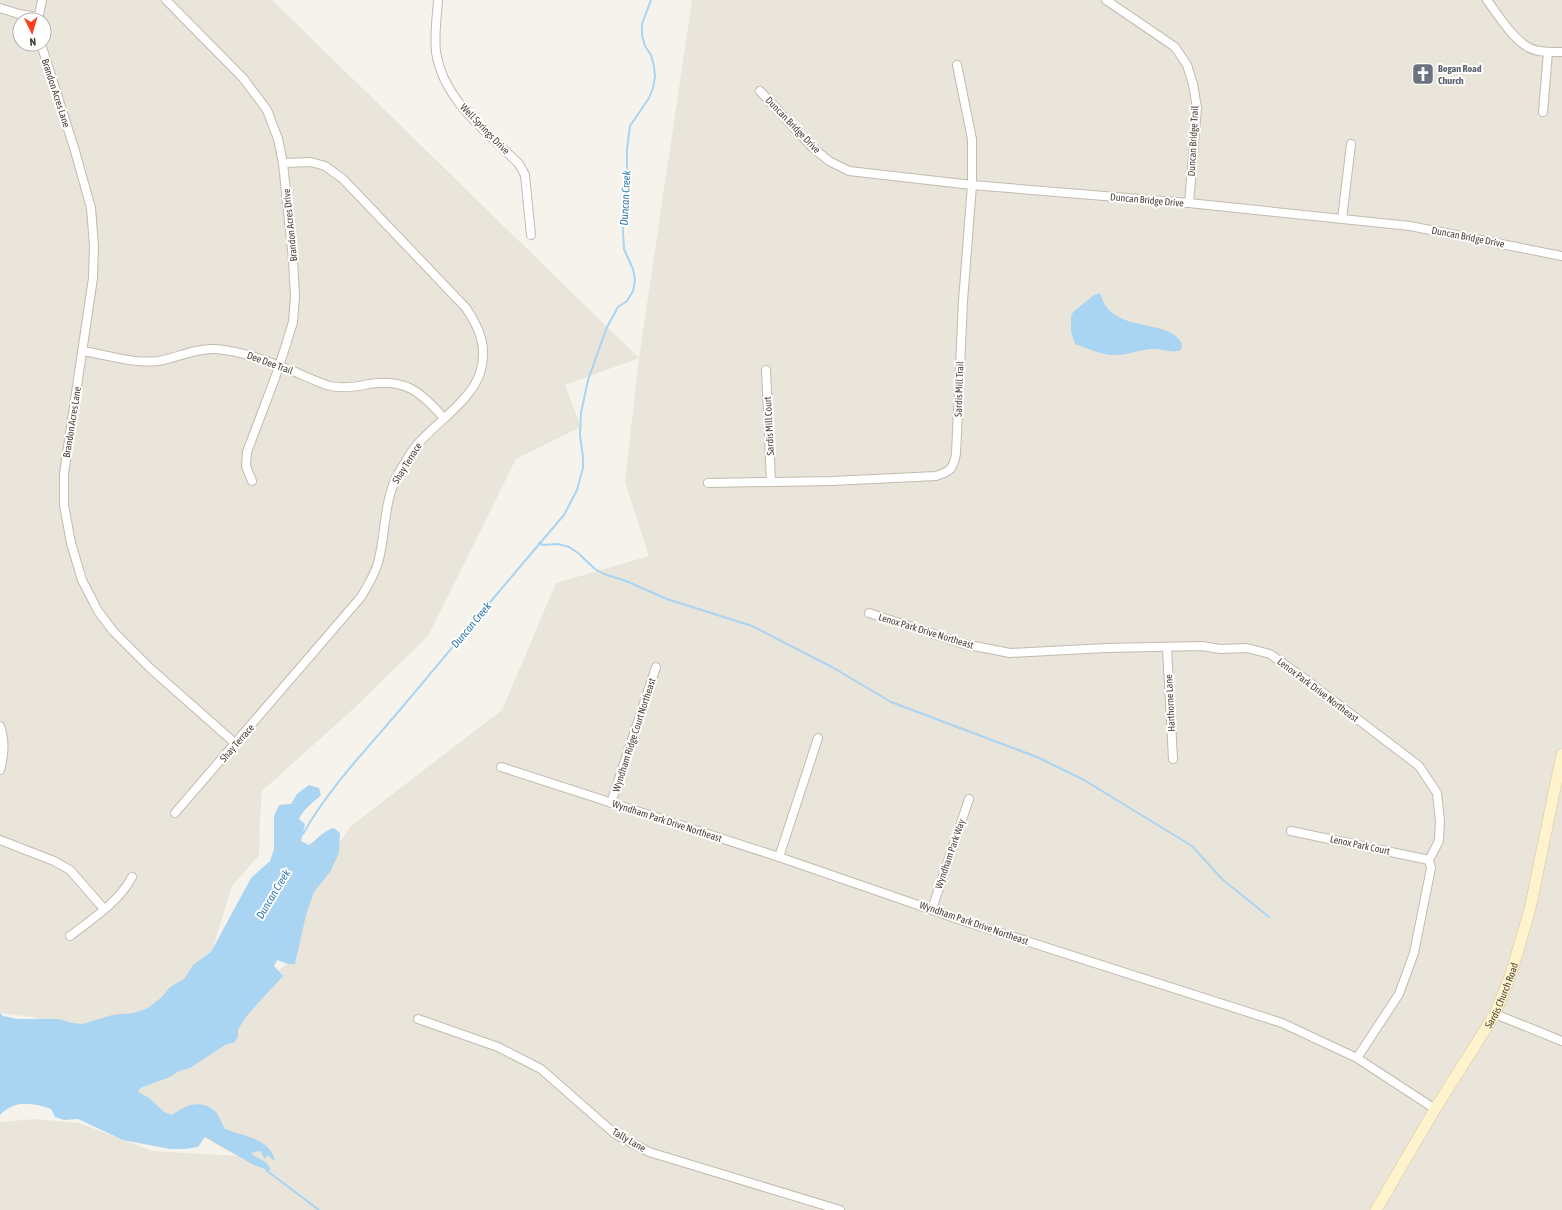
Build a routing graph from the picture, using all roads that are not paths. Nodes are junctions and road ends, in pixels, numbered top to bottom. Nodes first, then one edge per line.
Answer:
1 (42, 0) edge
2 (166, 0) edge
3 (438, 0) edge
4 (1106, 0) edge
5 (1487, 0) edge
6 (0, 8) edge
7 (13, 12) edge
8 (39, 12) edge
9 (43, 52) edge
10 (1548, 52) junction
11 (1562, 52) edge
12 (957, 65) dead end
13 (760, 91) dead end
14 (1543, 112) dead end
15 (1351, 144) dead end
16 (283, 163) junction
17 (972, 185) junction
18 (1189, 203) junction
19 (1342, 219) junction
20 (531, 235) dead end
21 (1562, 256) edge
22 (83, 350) junction
23 (279, 366) junction
24 (766, 370) dead end
25 (444, 418) junction
26 (252, 481) dead end
27 (772, 481) junction
28 (708, 483) dead end
29 (869, 613) dead end
30 (1167, 648) junction
31 (656, 667) dead end
32 (0, 726) edge
33 (818, 738) dead end
34 (236, 744) junction
35 (1562, 754) edge
36 (1173, 759) dead end
37 (501, 767) dead end
38 (0, 770) edge
39 (969, 799) dead end
40 (611, 803) junction
41 (175, 813) dead end
42 (1291, 831) dead end
43 (0, 840) edge
44 (779, 857) junction
45 (1429, 860) junction
46 (132, 877) dead end
47 (104, 909) junction
48 (932, 909) junction
49 (70, 936) dead end
50 (1495, 1014) junction
51 (418, 1019) dead end
52 (1562, 1041) edge
53 (1357, 1058) junction
54 (1435, 1109) junction
55 (840, 1210) edge
56 (1376, 1210) edge

1 - 8 street
2 - 16 street, Brandon Acres Drive
3 - 20 street, Well Springs Drive
4 - 18 street, Duncan Bridge Trail
5 - 10 street
6 - 7 street
9 - 22 street, Brandon Acres Lane
10 - 11 street
10 - 14 street
12 - 17 street, Sardis Mill Trail
13 - 17 street, Duncan Bridge Drive
15 - 19 street
16 - 23 street, Brandon Acres Drive
16 - 25 street, Shay Terrace
17 - 18 street, Duncan Bridge Drive
17 - 27 street, Sardis Mill Trail
18 - 19 street, Duncan Bridge Drive
19 - 21 street, Duncan Bridge Drive
22 - 23 street, Dee Dee Trail
22 - 34 street, Brandon Acres Lane
23 - 25 street, Dee Dee Trail
23 - 26 street, Brandon Acres Drive
24 - 27 street, Sardis Mill Court
25 - 34 street, Shay Terrace
27 - 28 street, Sardis Mill Trail
29 - 30 street, Lenox Park Drive Northeast
30 - 36 street, Harthorne Lane
30 - 45 street, Lenox Park Drive Northeast
31 - 40 street, Wyndham Ridge Court Northeast
32 - 38 street
33 - 44 street
34 - 41 street, Shay Terrace
35 - 50 street, Sardis Church Road
37 - 40 street, Wyndham Park Drive Northeast
39 - 48 street, Wyndham Park Way
40 - 44 street, Wyndham Park Drive Northeast
42 - 45 street, Lenox Park Court
43 - 47 street
44 - 48 street, Wyndham Park Drive Northeast
45 - 53 street, Lenox Park Drive Northeast
46 - 47 street
47 - 49 street
48 - 53 street, Wyndham Park Drive Northeast
50 - 52 street
50 - 54 street, Sardis Church Road
51 - 55 street, Tally Lane
53 - 54 street, Wyndham Park Drive Northeast
54 - 56 street, Sardis Church Road

